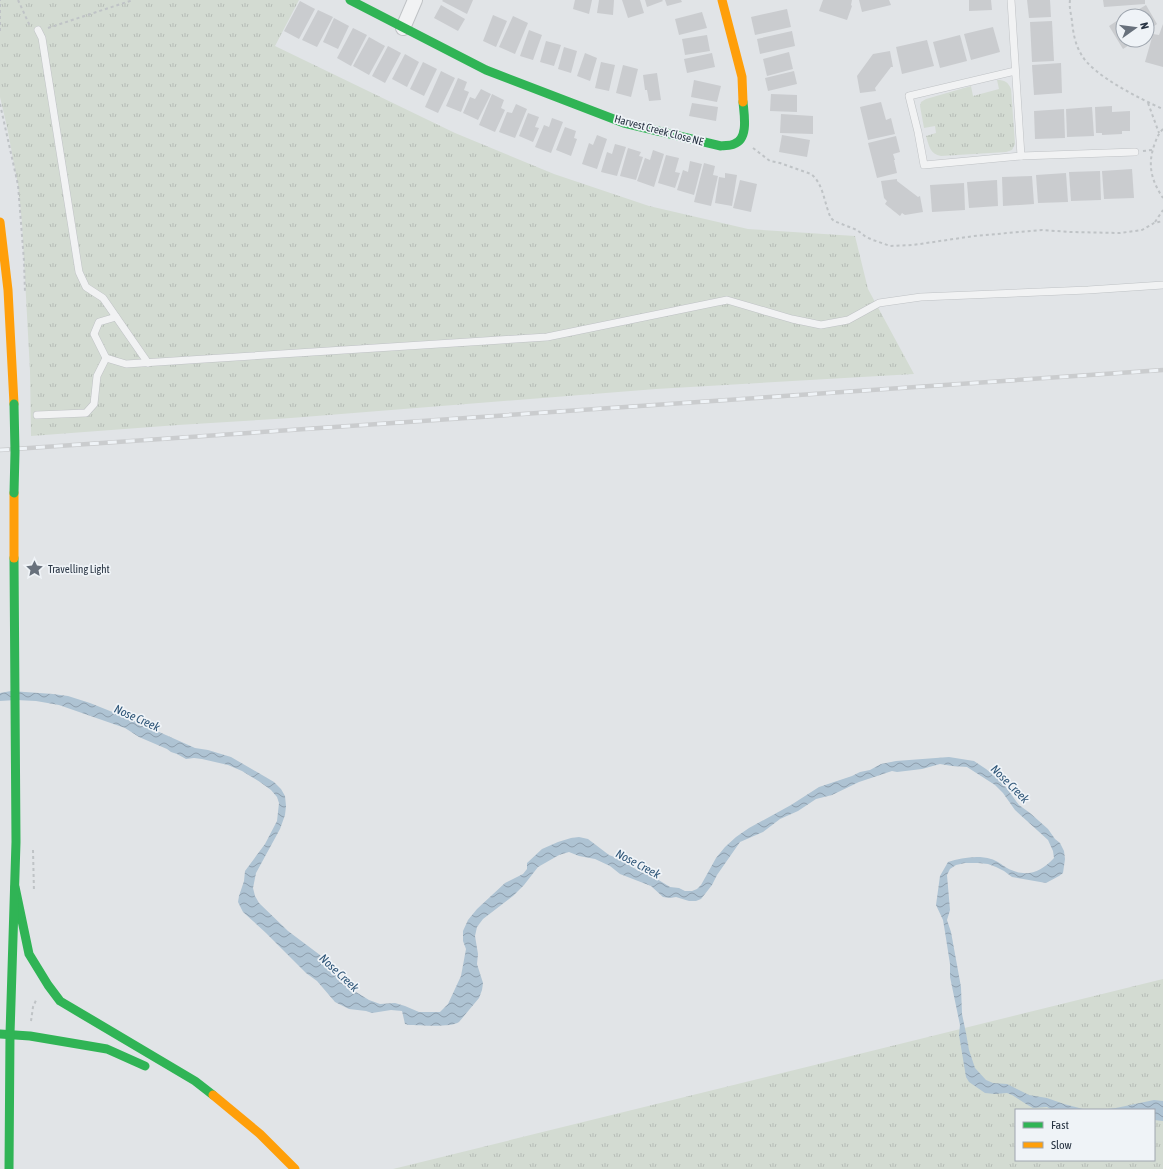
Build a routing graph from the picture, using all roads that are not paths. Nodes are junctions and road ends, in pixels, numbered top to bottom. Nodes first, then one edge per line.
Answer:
1 (350, 0) edge
2 (415, 0) edge
3 (722, 0) edge
4 (1011, 0) edge
5 (403, 28) junction
6 (38, 30) road end
7 (1015, 71) junction
8 (1135, 152) dead end
9 (1021, 156) junction
10 (0, 222) edge
11 (1163, 285) edge
12 (116, 317) junction
13 (106, 358) junction
14 (148, 363) junction
15 (37, 416) dead end
16 (15, 886) junction
17 (0, 1034) edge
18 (10, 1034) junction
19 (151, 1068) dead end
20 (172, 1078) dead end
21 (236, 1114) junction
22 (9, 1169) edge
23 (295, 1169) edge

1 - 5 main road, Harvest Creek Close NE
2 - 5 street
3 - 5 main road, Harvest Creek Close NE
4 - 7 lane
6 - 12 lane
7 - 9 lane
7 - 9 lane
8 - 9 lane
10 - 16 main road, bridge
11 - 14 lane
12 - 13 lane
12 - 14 lane
13 - 14 lane
13 - 15 lane
16 - 18 main road
16 - 21 main road
17 - 18 main road
18 - 19 main road
18 - 22 main road
20 - 21 main road
21 - 23 main road

